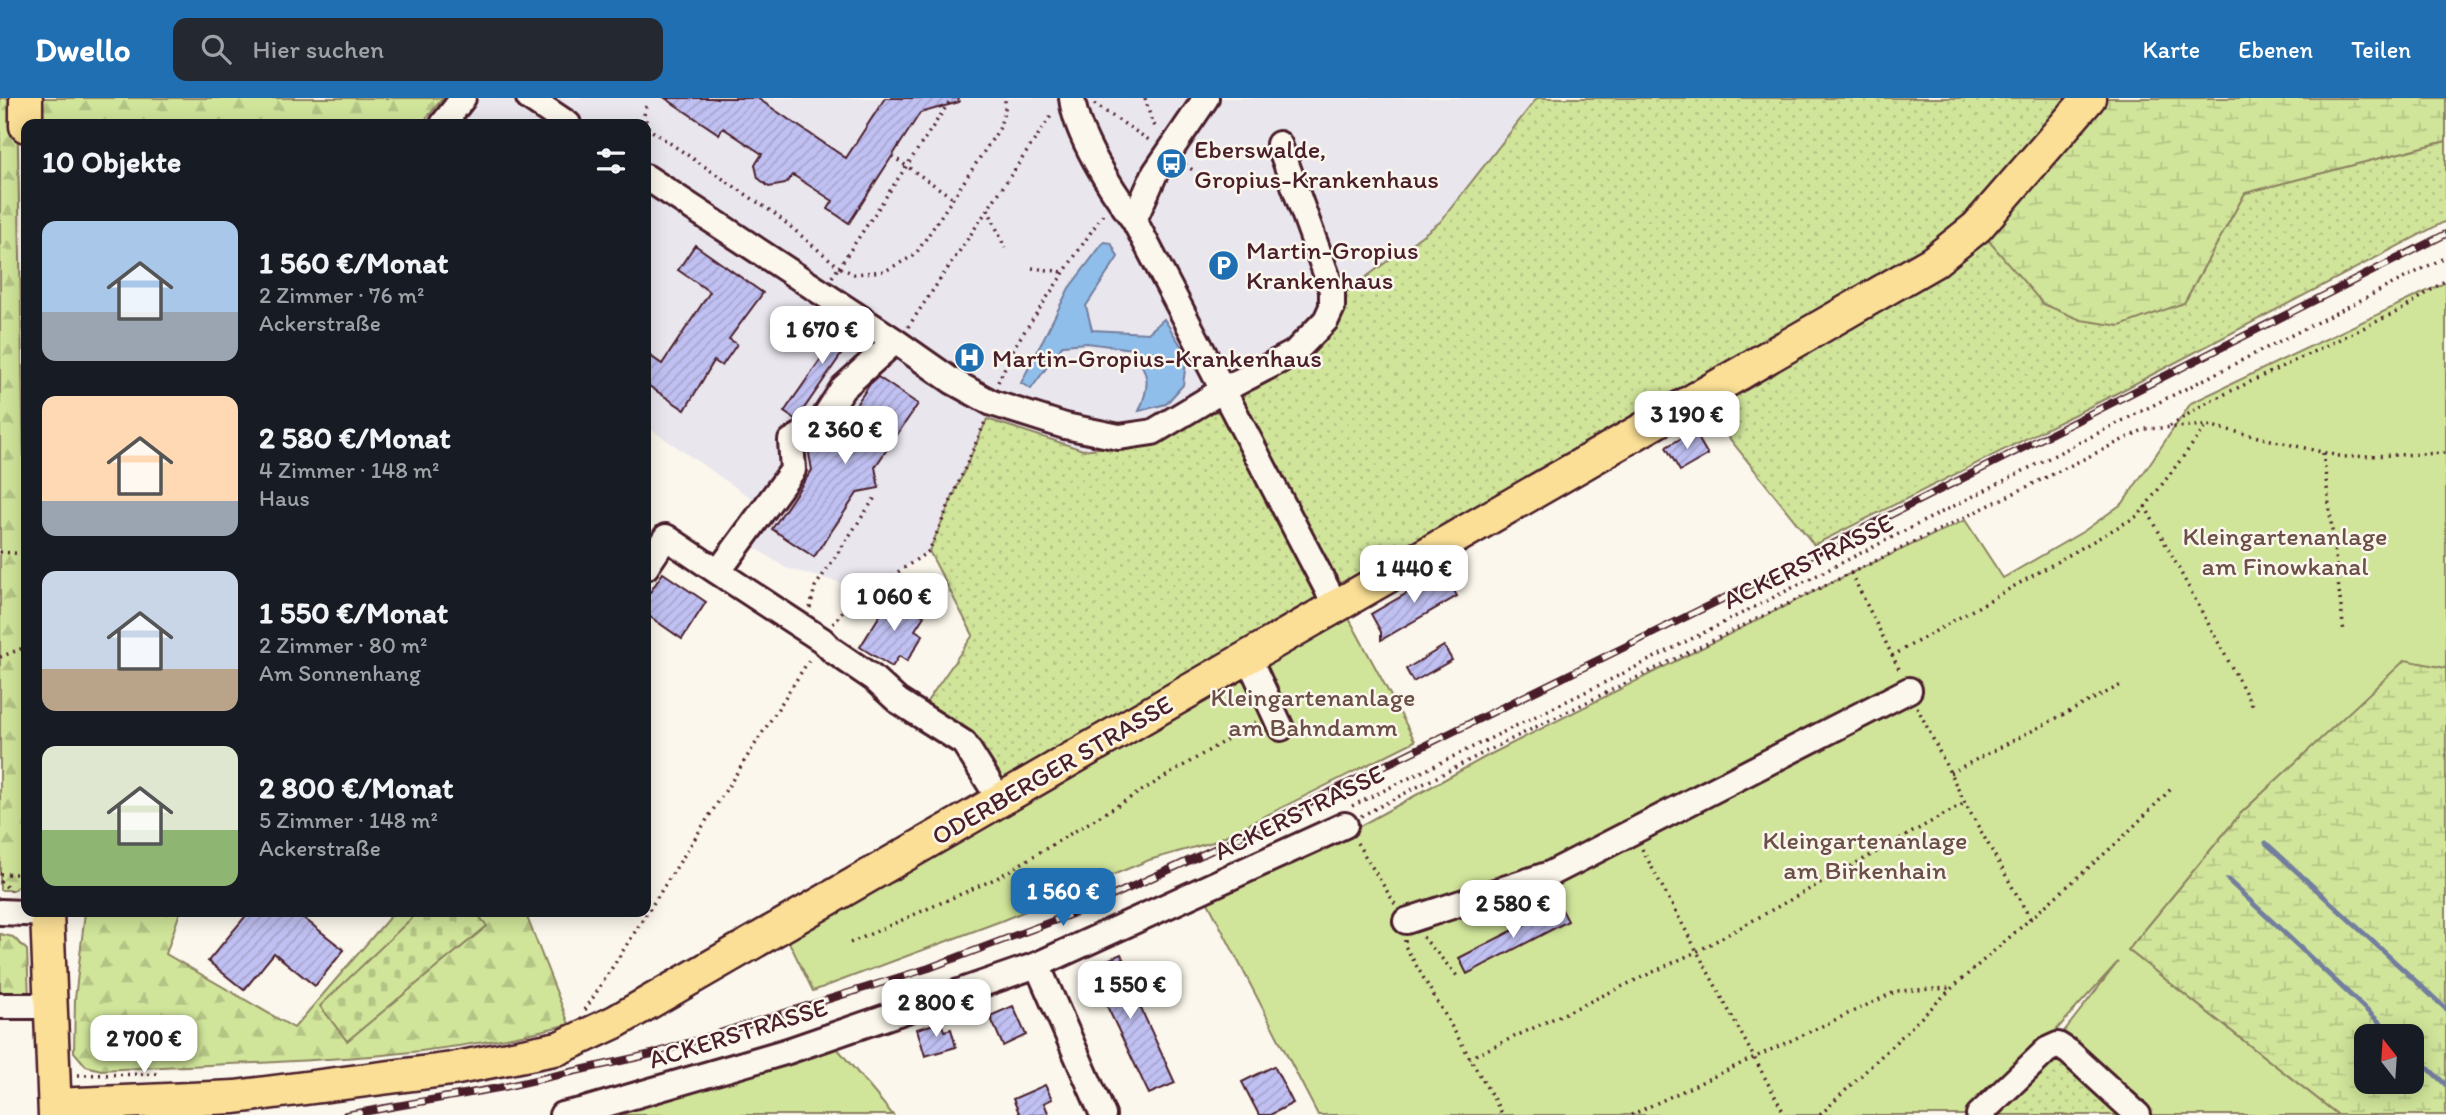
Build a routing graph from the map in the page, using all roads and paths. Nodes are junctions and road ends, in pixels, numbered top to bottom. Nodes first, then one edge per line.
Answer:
1 (26, 98) edge
2 (463, 98) edge
3 (529, 98) edge
4 (952, 98) edge
5 (1005, 98) edge
6 (1145, 98) edge
7 (1206, 98) edge
8 (2089, 98) edge
9 (1071, 102) edge
10 (646, 106) dead end
11 (1113, 118) dead end
12 (26, 119) edge
13 (447, 119) edge
14 (560, 119) edge
15 (645, 119) edge
16 (1165, 120) dead end
17 (651, 130) edge
18 (1279, 144) dead end
19 (892, 156) dead end
20 (906, 166) junction
21 (651, 180) edge
22 (1115, 195) junction
23 (953, 198) junction
24 (988, 209) junction
25 (1134, 220) junction
26 (1005, 248) dead end
27 (2446, 257) edge
28 (839, 267) junction
29 (1032, 268) dead end
30 (1064, 272) junction
31 (2446, 280) edge
32 (822, 294) junction
33 (895, 341) junction
34 (1223, 390) junction
35 (992, 403) junction
36 (2207, 425) junction
37 (2168, 428) junction
38 (2323, 453) junction
39 (2446, 453) edge
40 (876, 496) dead end
41 (2145, 506) junction
42 (0, 552) edge
43 (21, 554) edge
44 (651, 560) edge
45 (718, 572) junction
46 (1850, 573) junction
47 (1336, 606) junction
48 (2344, 633) dead end
49 (813, 635) junction
50 (21, 649) edge
51 (1892, 656) junction
52 (0, 657) edge
53 (1248, 657) junction
54 (2123, 684) dead end
55 (1909, 690) junction
56 (2252, 705) dead end
57 (1277, 720) joint
58 (1950, 773) junction
59 (2172, 788) dead end
60 (1000, 800) junction
61 (1965, 803) junction
62 (1346, 817) junction
63 (1632, 830) junction
64 (0, 874) edge
65 (21, 874) edge
66 (651, 901) edge
67 (0, 912) edge
68 (21, 912) edge
69 (47, 917) edge
70 (641, 917) edge
71 (2031, 920) junction
72 (1406, 921) junction
73 (850, 943) dead end
74 (1696, 952) junction
75 (1042, 976) dead end
76 (1458, 976) dead end
77 (1953, 988) junction
78 (0, 1006) edge
79 (50, 1006) junction
80 (583, 1013) dead end
81 (1469, 1058) junction
82 (1754, 1058) junction
83 (163, 1074) dead end
84 (54, 1099) edge
85 (562, 1115) edge
86 (1103, 1115) edge
87 (1503, 1115) edge
88 (1631, 1115) edge
89 (1785, 1115) edge
90 (1821, 1115) edge
91 (1979, 1115) edge
92 (2138, 1115) edge

1 - 12 main road
2 - 13 street
3 - 14 street
4 - 20 path
5 - 23 path
6 - 16 path
7 - 25 street
8 - 47 main road, ODERBERGER STRASSE
9 - 11 path
9 - 22 street
9 - 24 path
10 - 15 path
17 - 28 path
18 - 34 street
19 - 20 path
20 - 23 path
20 - 28 path
21 - 32 street
22 - 25 street
22 - 30 path
23 - 28 path
24 - 26 path
24 - 33 path
25 - 34 street
27 - 62 path
28 - 32 path
29 - 30 path
30 - 35 path
31 - 37 path
32 - 33 street
33 - 35 street
33 - 45 street
34 - 35 street
34 - 47 street
35 - 49 path
36 - 37 path
36 - 38 path
36 - 41 path
37 - 46 path, ACKERSTRASSE
38 - 39 path
38 - 48 path
40 - 49 path
41 - 51 path
41 - 56 path
42 - 43 path
44 - 45 street
45 - 49 street
46 - 51 path
46 - 62 path, ACKERSTRASSE
47 - 53 main road, ODERBERGER STRASSE
49 - 60 street
49 - 66 path
50 - 52 path
51 - 55 path
53 - 57 street
53 - 60 main road, ODERBERGER STRASSE
54 - 58 path
55 - 58 path
55 - 63 street
57 - 73 path
58 - 61 path
59 - 71 path
60 - 84 main road, ODERBERGER STRASSE
61 - 71 path
61 - 74 path
62 - 72 path
62 - 85 street, ACKERSTRASSE
63 - 72 street
63 - 74 path
64 - 65 path
67 - 68 street
69 - 79 main road
70 - 80 path
71 - 77 path
72 - 76 path
72 - 81 path
74 - 81 path
74 - 82 path
75 - 86 street
77 - 82 path
77 - 90 path
78 - 79 street
79 - 84 main road
81 - 87 path
82 - 88 path
82 - 89 path
83 - 84 path
91 - 92 street

